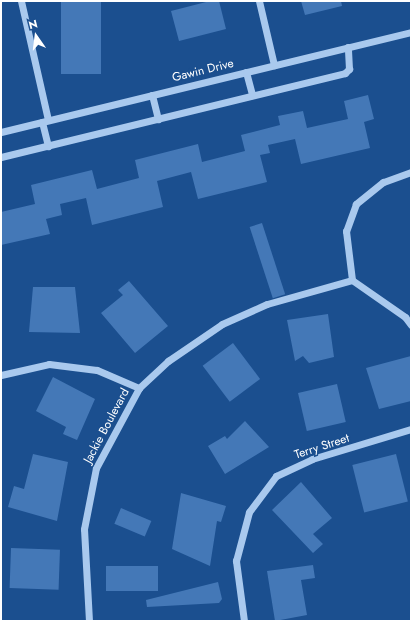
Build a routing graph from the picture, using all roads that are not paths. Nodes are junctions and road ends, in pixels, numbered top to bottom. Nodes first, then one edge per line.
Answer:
1 (21, 1) edge
2 (259, 1) edge
3 (411, 32) edge
4 (348, 47) junction
5 (274, 65) junction
6 (246, 72) junction
7 (152, 95) junction
8 (252, 96) junction
9 (158, 119) junction
10 (45, 121) junction
11 (1, 132) edge
12 (48, 146) junction
13 (1, 157) edge
14 (411, 172) edge
15 (352, 280) junction
16 (411, 325) edge
17 (1, 375) edge
18 (139, 388) junction
19 (411, 430) edge
20 (89, 621) edge
21 (244, 621) edge

1 - 10 street
2 - 5 street
3 - 4 street, Gawin Drive
4 - 5 street, Gawin Drive
4 - 8 street
5 - 6 street, Gawin Drive
6 - 7 street, Gawin Drive
6 - 8 street
7 - 9 street
7 - 10 street, Gawin Drive
8 - 9 street
9 - 12 street
10 - 11 street, Gawin Drive
10 - 12 street
12 - 13 street
14 - 15 street
15 - 16 street
15 - 18 street, Jackie Boulevard
17 - 18 street
18 - 20 street, Jackie Boulevard
19 - 21 street, Terry Street

